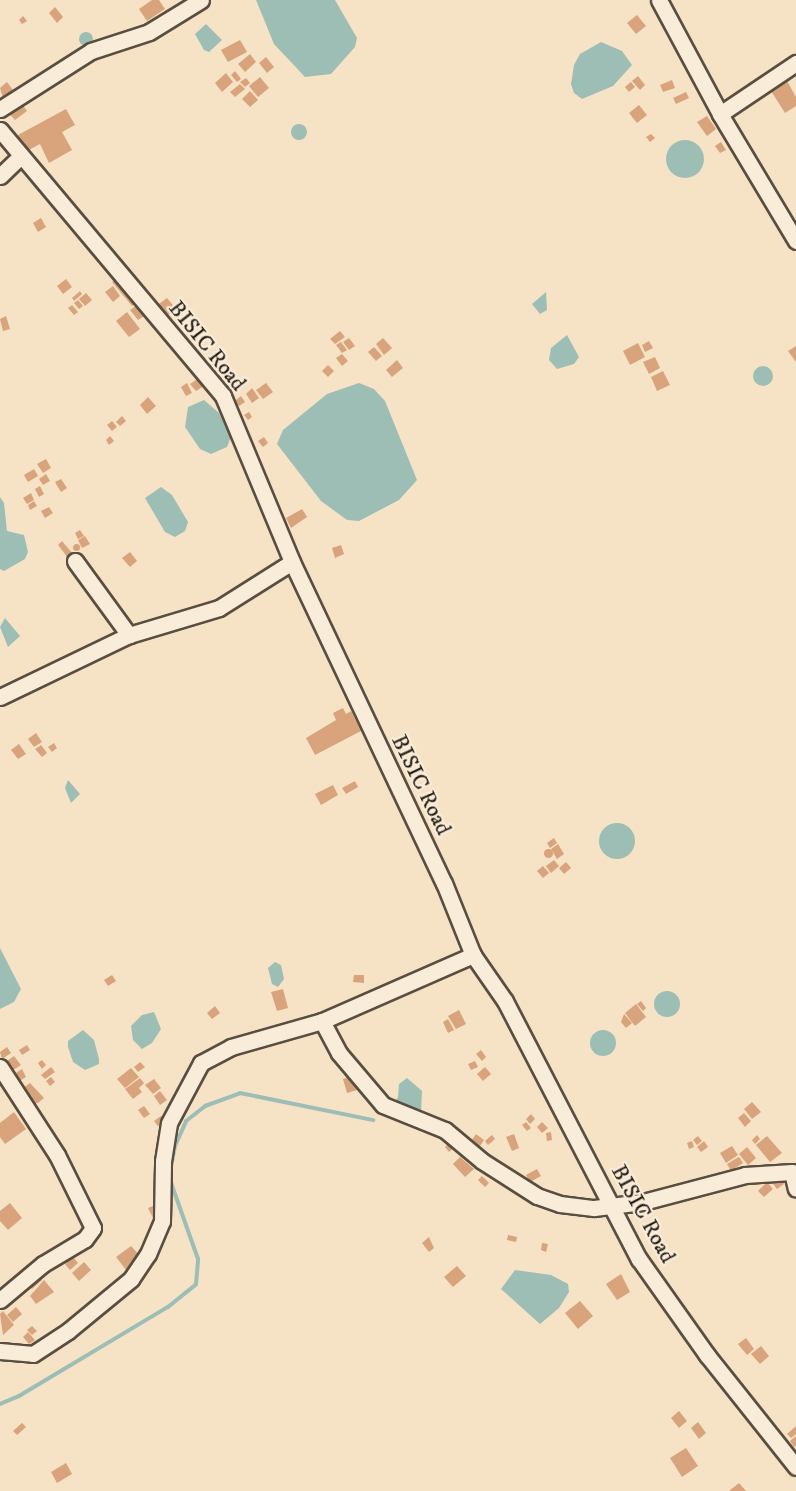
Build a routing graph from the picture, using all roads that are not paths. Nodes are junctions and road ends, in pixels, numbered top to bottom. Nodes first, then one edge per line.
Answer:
1 (201, 0) edge
2 (659, 0) edge
3 (796, 63) edge
4 (0, 109) edge
5 (720, 114) junction
6 (0, 130) edge
7 (21, 156) junction
8 (0, 176) edge
9 (796, 241) edge
10 (75, 561) dead end
11 (292, 562) junction
12 (129, 634) junction
13 (0, 697) edge
14 (473, 955) junction
15 (322, 1021) junction
16 (0, 1067) edge
17 (796, 1189) edge
18 (612, 1207) junction
19 (0, 1300) edge
20 (0, 1351) edge
21 (796, 1467) edge

1 - 4 street
2 - 5 street
3 - 5 street
5 - 9 street
6 - 7 street, BISIC Road
7 - 8 street
7 - 11 street, BISIC Road
10 - 12 street
11 - 12 street
11 - 14 street, BISIC Road
12 - 13 street
14 - 15 street
14 - 18 street, BISIC Road
15 - 18 street
15 - 20 street
16 - 19 street
17 - 18 street
18 - 21 street, BISIC Road

